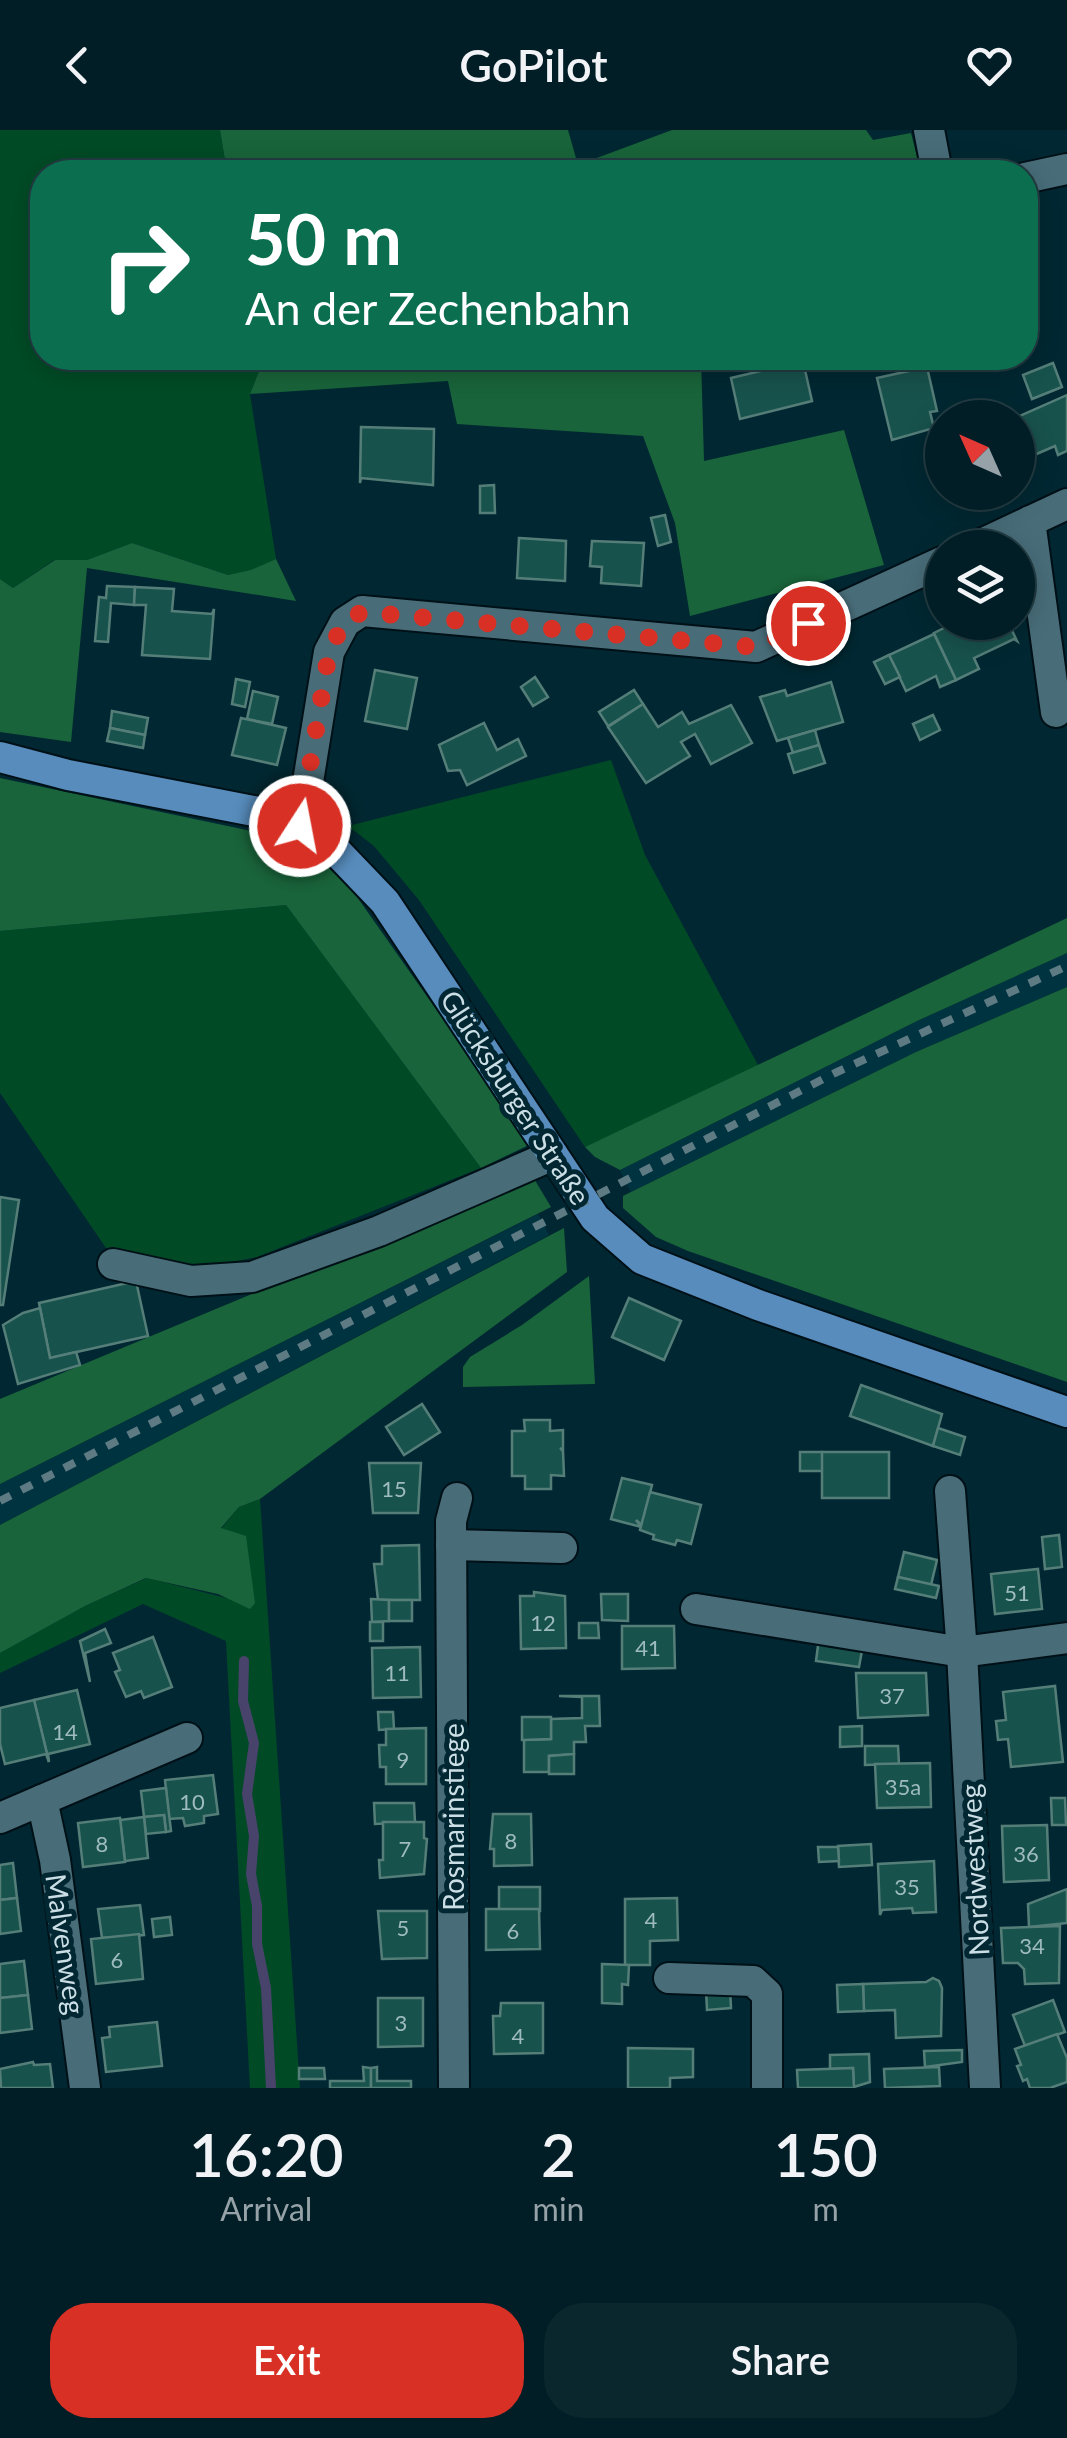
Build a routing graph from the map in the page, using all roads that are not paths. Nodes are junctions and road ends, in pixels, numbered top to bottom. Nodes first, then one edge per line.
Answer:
1 (928, 130) edge
2 (934, 160) edge
3 (1067, 169) edge
4 (1038, 175) edge
5 (1067, 504) edge
6 (1030, 521) junction
7 (1011, 530) edge
8 (925, 570) edge
9 (1056, 712) dead end
10 (0, 757) edge
11 (300, 826) junction
12 (553, 1155) junction
13 (113, 1264) dead end
14 (1067, 1412) edge
15 (950, 1491) dead end
16 (457, 1498) dead end
17 (451, 1546) junction
18 (562, 1548) dead end
19 (696, 1609) dead end
20 (1067, 1638) edge
21 (962, 1652) junction
22 (187, 1738) dead end
23 (42, 1800) junction
24 (0, 1818) edge
25 (669, 1978) dead end
26 (86, 2088) edge
27 (454, 2088) edge
28 (767, 2088) edge
29 (985, 2088) edge

1 - 2 street
3 - 4 street
5 - 6 street
6 - 7 street
6 - 9 street
8 - 11 street
10 - 11 main road, Glücksburger Straße
11 - 12 main road, Glücksburger Straße
12 - 13 street
12 - 14 main road, Glücksburger Straße
15 - 21 street, Nordwestweg
16 - 17 street, Rosmarinstiege
17 - 18 street
17 - 27 street, Rosmarinstiege
19 - 21 street
20 - 21 street
21 - 29 street, Nordwestweg
22 - 23 street
23 - 24 street
23 - 26 street, Malvenweg
25 - 28 street

